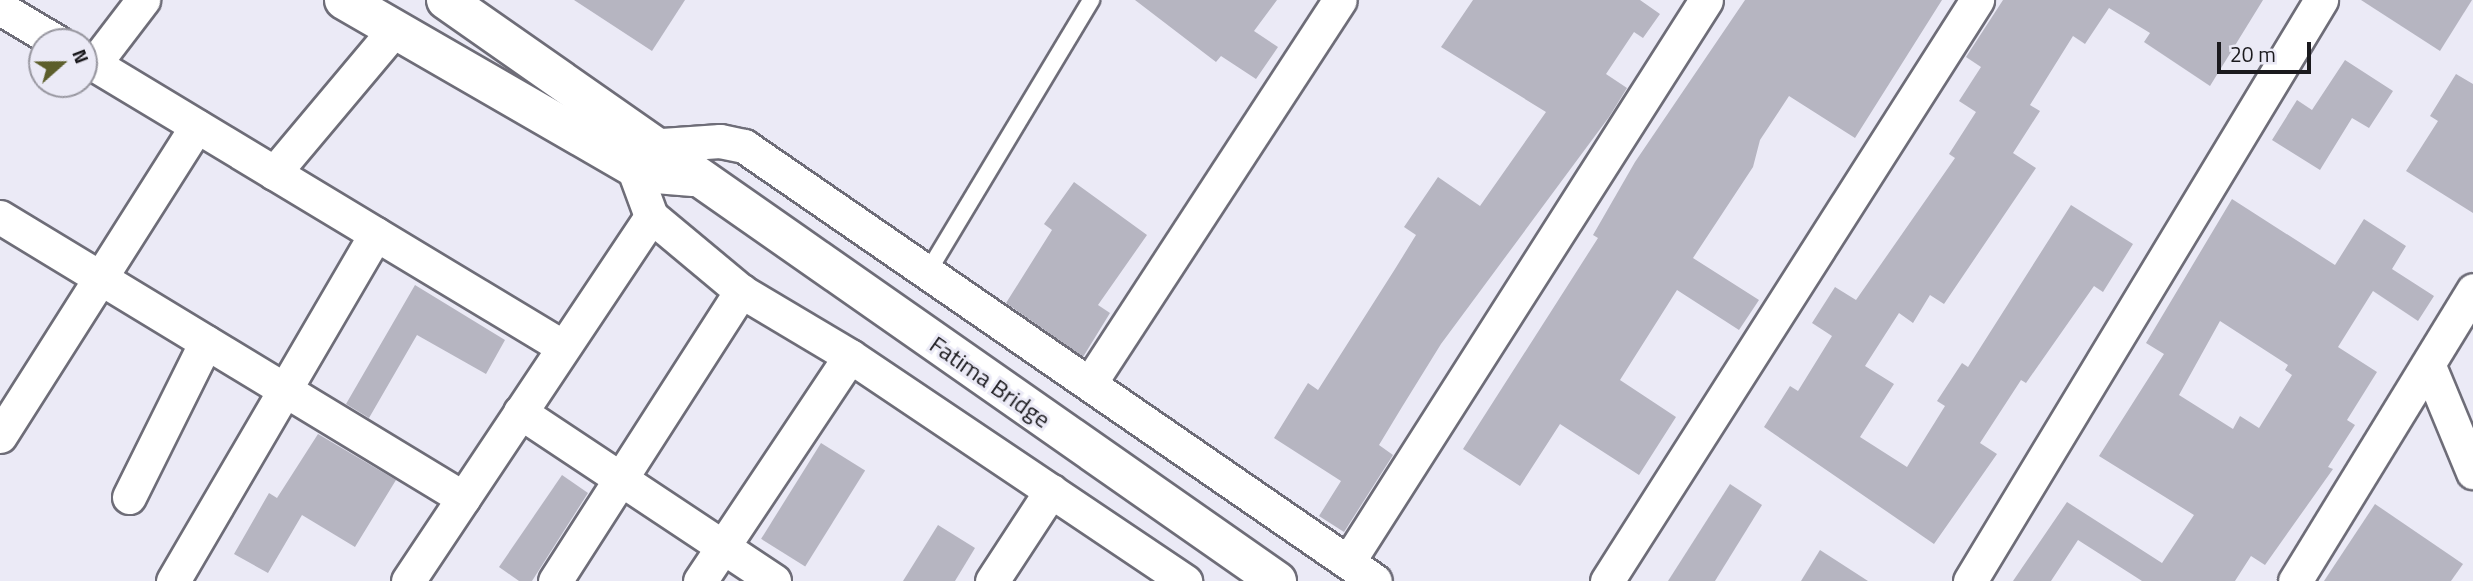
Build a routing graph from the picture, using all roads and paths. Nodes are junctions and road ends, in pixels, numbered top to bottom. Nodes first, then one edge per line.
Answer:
1 (143, 0) edge
2 (344, 0) edge
3 (446, 0) edge
4 (1091, 0) edge
5 (1340, 0) edge
6 (1706, 0) edge
7 (1977, 0) edge
8 (2321, 0) edge
9 (5, 21) edge
10 (28, 30) edge
11 (393, 31) junction
12 (98, 51) edge
13 (98, 66) edge
14 (197, 126) junction
15 (647, 156) junction
16 (274, 173) junction
17 (651, 216) junction
18 (0, 217) edge
19 (376, 234) junction
20 (929, 270) junction
21 (101, 278) junction
22 (2473, 290) edge
23 (741, 291) junction
24 (206, 342) junction
25 (563, 347) junction
26 (850, 356) junction
27 (2429, 366) junction
28 (1090, 383) junction
29 (285, 390) junction
30 (520, 412) junction
31 (0, 436) edge
32 (2473, 472) edge
33 (620, 479) junction
34 (1051, 491) junction
35 (129, 497) dead end
36 (463, 498) junction
37 (723, 547) junction
38 (1348, 562) junction
39 (173, 581) edge
40 (408, 581) edge
41 (555, 581) edge
42 (700, 581) edge
43 (774, 581) edge
44 (992, 581) edge
45 (1185, 581) edge
46 (1277, 581) edge
47 (1375, 581) edge
48 (1608, 581) edge
49 (1970, 581) edge
50 (2295, 581) edge

1 - 12 street
2 - 11 main road
3 - 15 main road
4 - 20 lane
5 - 28 street
6 - 38 street
7 - 48 street
8 - 49 street
9 - 10 street
11 - 15 main road
11 - 16 street
13 - 14 street
14 - 16 street
14 - 21 street
15 - 17 street
15 - 20 street
15 - 46 main road, Fatima Bridge
16 - 19 street
17 - 23 street
17 - 25 street
18 - 21 street
19 - 25 street
19 - 29 street
20 - 28 street
21 - 24 street
21 - 31 street
22 - 27 street
23 - 26 street
23 - 33 street
24 - 29 street
24 - 35 street
25 - 30 street
26 - 34 street
26 - 37 street
27 - 32 street
27 - 50 street
28 - 38 street
29 - 36 street
29 - 39 street
30 - 33 street
30 - 36 street
33 - 37 street
33 - 41 street
34 - 44 street
34 - 45 street
36 - 40 street
37 - 42 street
37 - 43 street
38 - 47 street

